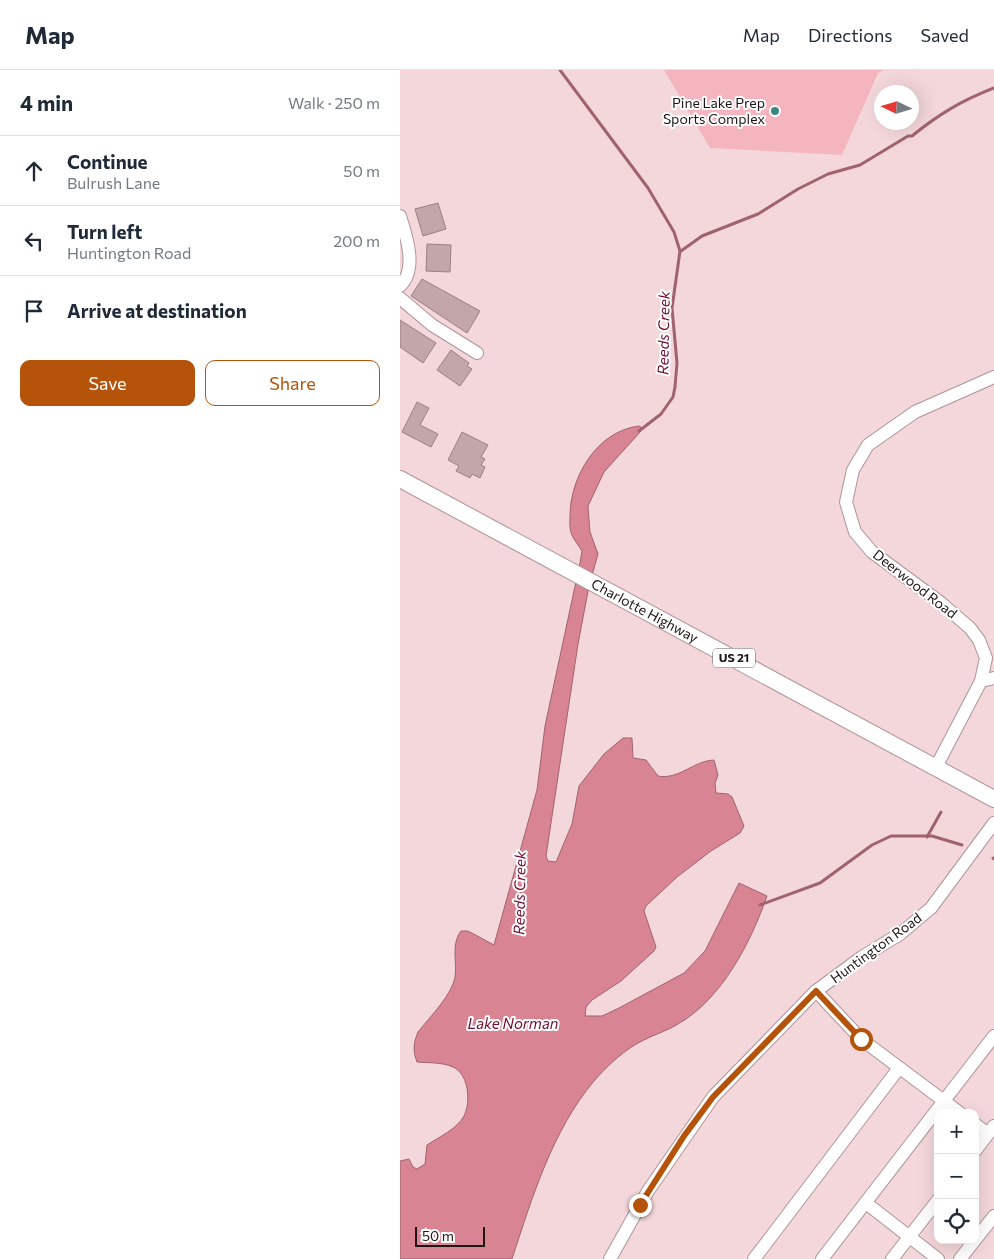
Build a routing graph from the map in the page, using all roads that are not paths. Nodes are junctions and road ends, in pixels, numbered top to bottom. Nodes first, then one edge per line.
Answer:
1 (400, 216) edge
2 (400, 286) edge
3 (400, 298) edge
4 (476, 353) dead end
5 (994, 377) edge
6 (401, 483) edge
7 (988, 679) edge
8 (936, 767) junction
9 (994, 799) edge
10 (994, 823) edge
11 (816, 991) junction
12 (994, 1036) edge
13 (899, 1068) junction
14 (944, 1101) junction
15 (955, 1109) edge
16 (979, 1126) edge
17 (991, 1130) edge
18 (979, 1145) edge
19 (866, 1203) junction
20 (934, 1205) edge
21 (994, 1216) edge
22 (979, 1235) edge
23 (909, 1237) junction
24 (972, 1244) edge
25 (610, 1259) edge
26 (754, 1259) edge
27 (822, 1259) edge
28 (892, 1259) edge
29 (938, 1259) edge
30 (960, 1259) edge

1 - 2 street
3 - 4 street
5 - 7 street, Deerwood Road
6 - 8 main road, Charlotte Highway / US 21
7 - 8 street, Deerwood Road
8 - 9 main road, Charlotte Highway / US 21
10 - 11 street, Huntington Road
11 - 13 street
11 - 25 street, Huntington Road
12 - 14 street
13 - 14 street
13 - 26 street
14 - 15 street
14 - 19 street
16 - 17 street
17 - 18 street
19 - 23 street
19 - 27 street
20 - 23 street
21 - 22 street
23 - 28 street
23 - 29 street
24 - 30 street

